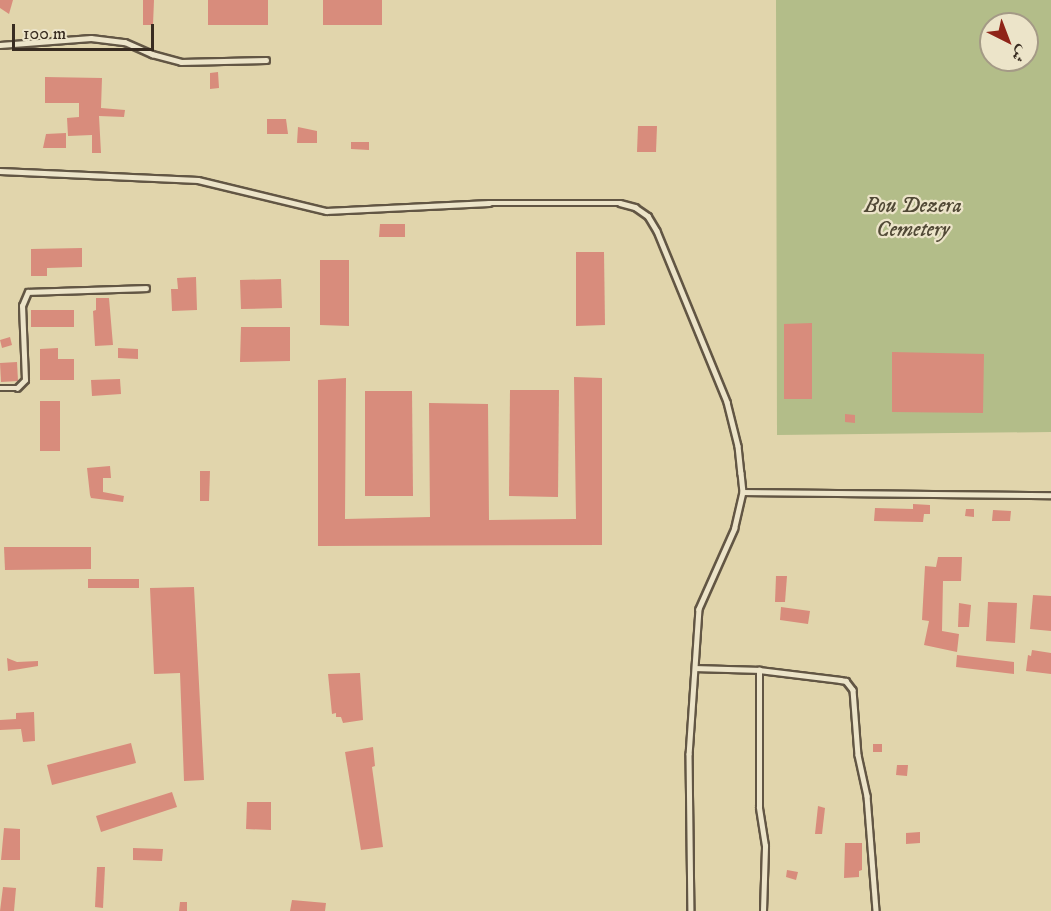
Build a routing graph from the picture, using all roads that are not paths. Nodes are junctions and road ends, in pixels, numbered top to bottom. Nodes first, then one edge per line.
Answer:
1 (0, 45) edge
2 (266, 60) dead end
3 (0, 171) edge
4 (146, 288) dead end
5 (0, 388) edge
6 (742, 492) junction
7 (1051, 495) edge
8 (696, 668) junction
9 (759, 670) junction
10 (691, 911) edge
11 (763, 911) edge
12 (876, 911) edge

1 - 2 lane
3 - 6 lane
4 - 5 lane
6 - 7 lane
6 - 8 lane
8 - 9 lane
8 - 10 lane
9 - 11 lane
9 - 12 lane

